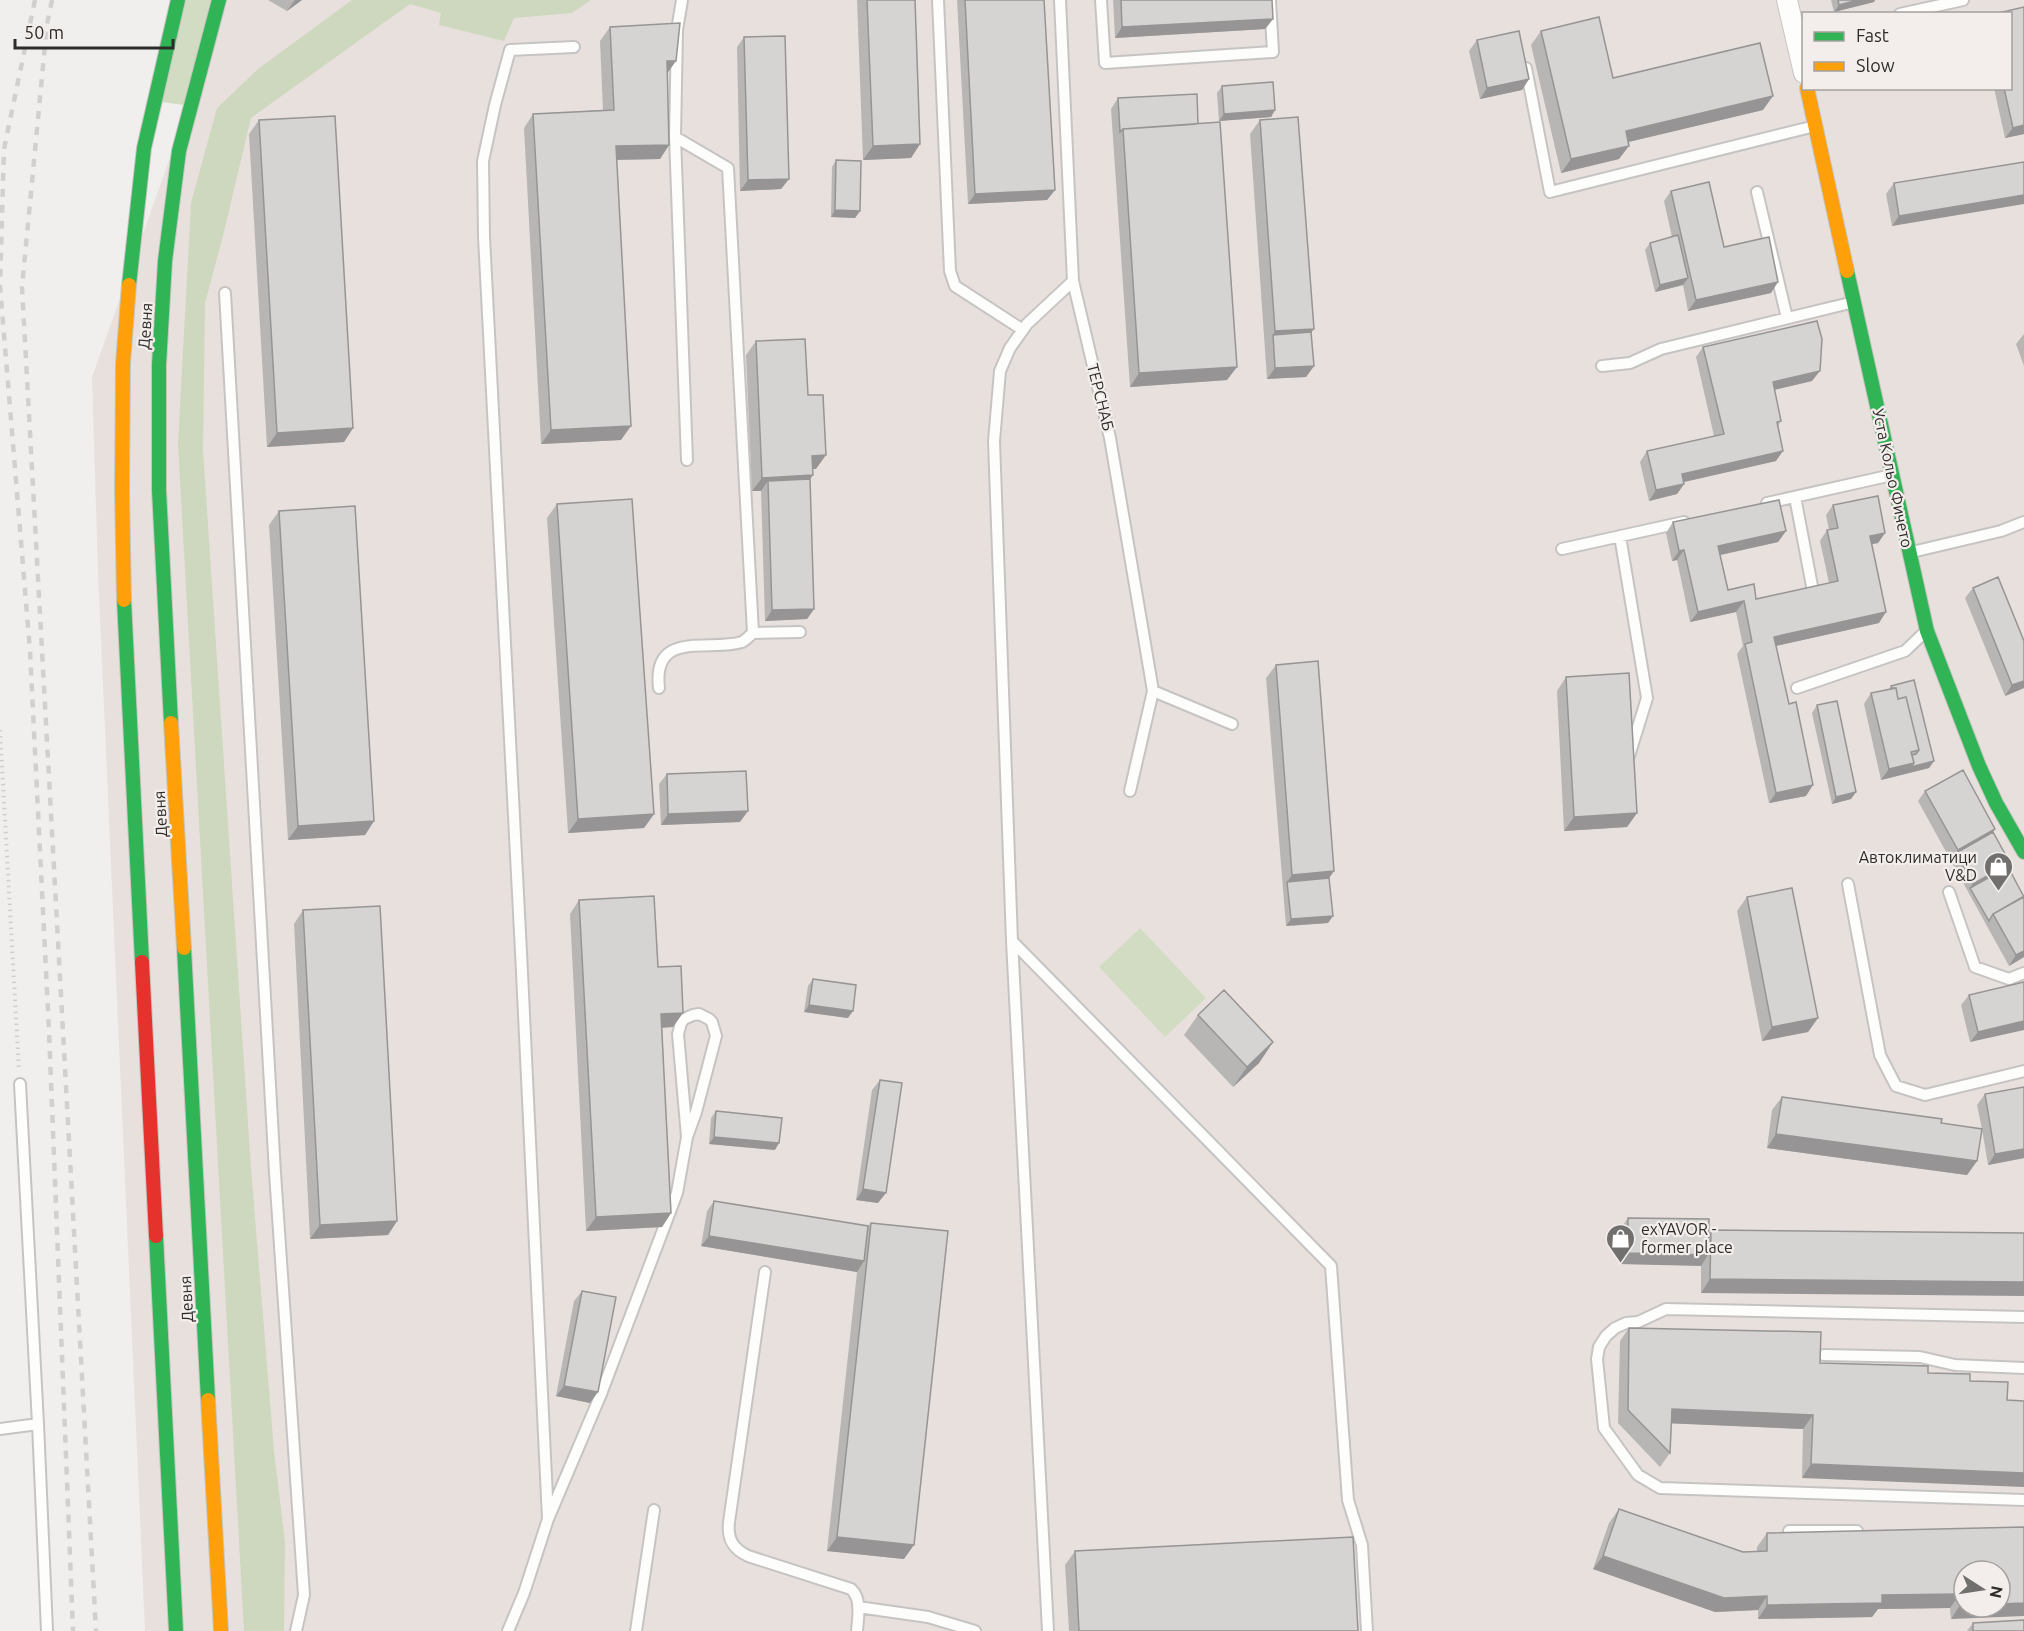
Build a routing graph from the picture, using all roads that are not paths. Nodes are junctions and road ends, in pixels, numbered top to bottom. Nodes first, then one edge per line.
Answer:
1 (178, 0) edge
2 (219, 0) edge
3 (682, 0) edge
4 (938, 0) edge
5 (1060, 0) edge
6 (1101, 0) edge
7 (1270, 0) edge
8 (1787, 0) edge
9 (1962, 0) edge
10 (1909, 12) edge
11 (1799, 35) edge
12 (574, 47) dead end
13 (1802, 64) edge
14 (1526, 67) edge
15 (1807, 90) edge
16 (1815, 126) junction
17 (675, 137) junction
18 (1757, 192) dead end
19 (1073, 281) junction
20 (225, 293) dead end
21 (1854, 302) junction
22 (1788, 318) junction
23 (1023, 330) junction
24 (1602, 366) dead end
25 (687, 460) dead end
26 (1892, 475) junction
27 (1795, 497) junction
28 (1760, 505) edge
29 (1690, 520) edge
30 (2024, 522) edge
31 (1620, 536) junction
32 (1563, 549) dead end
33 (1910, 553) junction
34 (1812, 586) edge
35 (1927, 631) junction
36 (800, 632) dead end
37 (753, 633) junction
38 (659, 688) dead end
39 (1797, 688) dead end
40 (1153, 691) junction
41 (1232, 724) dead end
42 (1628, 760) edge
43 (1131, 791) dead end
44 (2024, 852) edge
45 (1848, 884) dead end
46 (1949, 892) dead end
47 (1012, 941) junction
48 (2024, 973) edge
49 (2024, 1071) edge
50 (20, 1084) road end
51 (687, 1137) junction
52 (765, 1272) dead end
53 (2024, 1317) edge
54 (1824, 1355) dead end
55 (2024, 1368) edge
56 (38, 1424) junction
57 (0, 1429) edge
58 (2024, 1500) edge
59 (654, 1510) dead end
60 (548, 1519) junction
61 (1789, 1531) edge
62 (1868, 1532) edge
63 (858, 1607) junction
64 (47, 1631) edge
65 (176, 1631) edge
66 (221, 1631) edge
67 (296, 1631) edge
68 (508, 1631) edge
69 (636, 1631) edge
70 (857, 1631) edge
71 (975, 1631) edge
72 (1048, 1631) edge
73 (1367, 1631) edge

1 - 65 main road, Девня
2 - 66 main road, Девня
3 - 17 lane
4 - 23 lane
5 - 19 lane, ТЕРСНАБ
6 - 7 lane
8 - 11 street
9 - 10 lane
11 - 13 street
12 - 60 lane
14 - 16 lane
15 - 16 main road, Уста Кольо Фичето
16 - 21 main road, Уста Кольо Фичето
17 - 25 lane
17 - 37 lane
18 - 22 lane
19 - 23 lane
19 - 40 lane, ТЕРСНАБ
20 - 67 lane
21 - 22 lane
21 - 26 main road, Уста Кольо Фичето
22 - 24 lane
23 - 47 lane
26 - 27 lane
26 - 33 main road, Уста Кольо Фичето
27 - 28 lane
27 - 34 lane
29 - 31 lane
30 - 33 lane
31 - 32 lane
31 - 42 lane
33 - 35 main road, Уста Кольо Фичето
35 - 39 lane
35 - 44 main road, Уста Кольо Фичето
36 - 37 lane
37 - 38 lane
40 - 41 lane
40 - 43 lane, ТЕРСНАБ
45 - 49 lane
46 - 48 lane
47 - 72 lane
47 - 73 lane
50 - 56 lane
51 - 51 lane
51 - 60 lane
52 - 63 lane
53 - 58 lane
54 - 55 lane
56 - 57 lane
56 - 64 lane
59 - 69 lane
60 - 68 lane
61 - 62 lane
63 - 70 lane
63 - 71 lane

